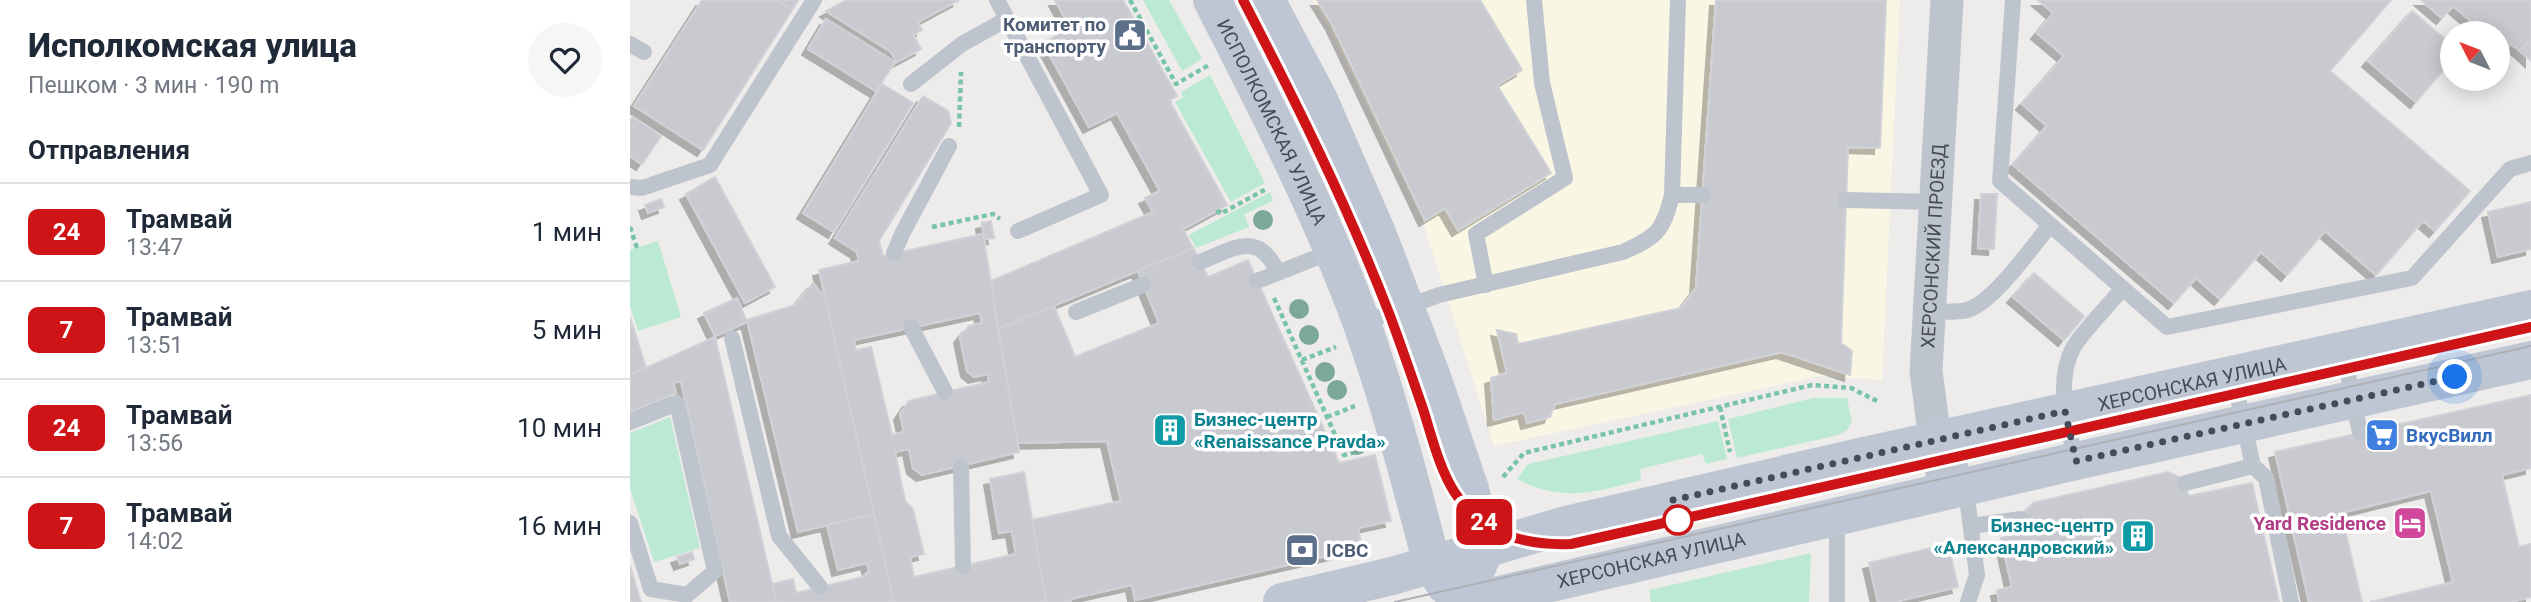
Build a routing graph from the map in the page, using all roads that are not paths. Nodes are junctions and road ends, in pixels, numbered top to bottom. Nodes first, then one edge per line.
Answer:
1 (814, 0) edge
2 (997, 0) edge
3 (1212, 0) edge
4 (1266, 0) edge
5 (1534, 0) edge
6 (1678, 0) edge
7 (1947, 0) edge
8 (2013, 0) edge
9 (1007, 19) junction
10 (911, 84) dead end
11 (949, 146) road end
12 (2531, 163) edge
13 (630, 187) edge
14 (1672, 195) junction
15 (1703, 195) dead end
16 (1846, 200) dead end
17 (1936, 202) junction
18 (2050, 225) junction
19 (1018, 231) dead end
20 (1333, 251) junction
21 (894, 253) dead end
22 (1200, 262) dead end
23 (1143, 285) dead end
24 (1486, 285) junction
25 (2122, 289) junction
26 (1406, 306) junction
27 (2531, 309) edge
28 (1076, 312) dead end
29 (1929, 312) junction
30 (911, 327) dead end
31 (1349, 335) junction
32 (732, 338) dead end
33 (2343, 350) junction
34 (2531, 360) edge
35 (2233, 375) junction
36 (946, 392) dead end
37 (2065, 411) junction
38 (2357, 416) junction
39 (630, 422) edge
40 (2244, 424) junction
41 (1945, 438) junction
42 (2076, 461) junction
43 (2253, 466) junction
44 (961, 467) dead end
45 (2185, 483) dead end
46 (1956, 489) junction
47 (1834, 518) junction
48 (2021, 519) dead end
49 (630, 523) edge
50 (1971, 526) junction
51 (1485, 549) junction
52 (1432, 564) junction
53 (962, 566) dead end
54 (820, 587) dead end
55 (688, 599) edge
56 (1282, 602) edge
57 (1458, 602) edge
58 (1469, 602) edge
59 (1838, 602) edge
60 (1968, 602) edge
61 (2291, 602) edge

1 - 13 lane
2 - 9 lane
3 - 20 street, ИСПОЛКОМСКАЯ УЛИЦА
4 - 26 street
5 - 24 lane
6 - 14 lane
7 - 17 street, ХЕРСОНСКИЙ ПРОЕЗД
8 - 18 lane
9 - 10 lane
9 - 19 lane
11 - 21 lane
12 - 25 lane
14 - 15 lane
14 - 24 lane
16 - 17 lane
17 - 29 street, ХЕРСОНСКИЙ ПРОЕЗД
18 - 25 lane
18 - 29 lane
20 - 22 lane
20 - 31 street, ИСПОЛКОМСКАЯ УЛИЦА
23 - 28 lane
24 - 26 lane
25 - 37 lane
26 - 31 lane
26 - 51 street
27 - 33 street, ХЕРСОНСКАЯ УЛИЦА
29 - 41 street, ХЕРСОНСКИЙ ПРОЕЗД
30 - 36 lane
31 - 52 street, ИСПОЛКОМСКАЯ УЛИЦА
32 - 54 lane
33 - 35 street, ХЕРСОНСКАЯ УЛИЦА
33 - 38 lane
34 - 38 street, ХЕРСОНСКАЯ УЛИЦА
35 - 37 street, ХЕРСОНСКАЯ УЛИЦА
35 - 40 lane
37 - 41 street, ХЕРСОНСКАЯ УЛИЦА
37 - 42 lane
38 - 40 street, ХЕРСОНСКАЯ УЛИЦА
39 - 55 lane
40 - 42 street, ХЕРСОНСКАЯ УЛИЦА
40 - 43 lane
41 - 46 street, ХЕРСОНСКИЙ ПРОЕЗД
41 - 51 street, ХЕРСОНСКАЯ УЛИЦА
42 - 46 street, ХЕРСОНСКАЯ УЛИЦА
43 - 45 lane
43 - 61 lane
44 - 53 lane
46 - 47 street, ХЕРСОНСКАЯ УЛИЦА
46 - 50 lane
47 - 58 street, ХЕРСОНСКАЯ УЛИЦА
47 - 59 lane
48 - 50 lane
49 - 55 lane
50 - 60 lane
51 - 52 street, ХЕРСОНСКАЯ УЛИЦА
51 - 57 street, ИСПОЛКОМСКАЯ УЛИЦА
52 - 56 street, ХЕРСОНСКАЯ УЛИЦА
52 - 57 street, ИСПОЛКОМСКАЯ УЛИЦА

